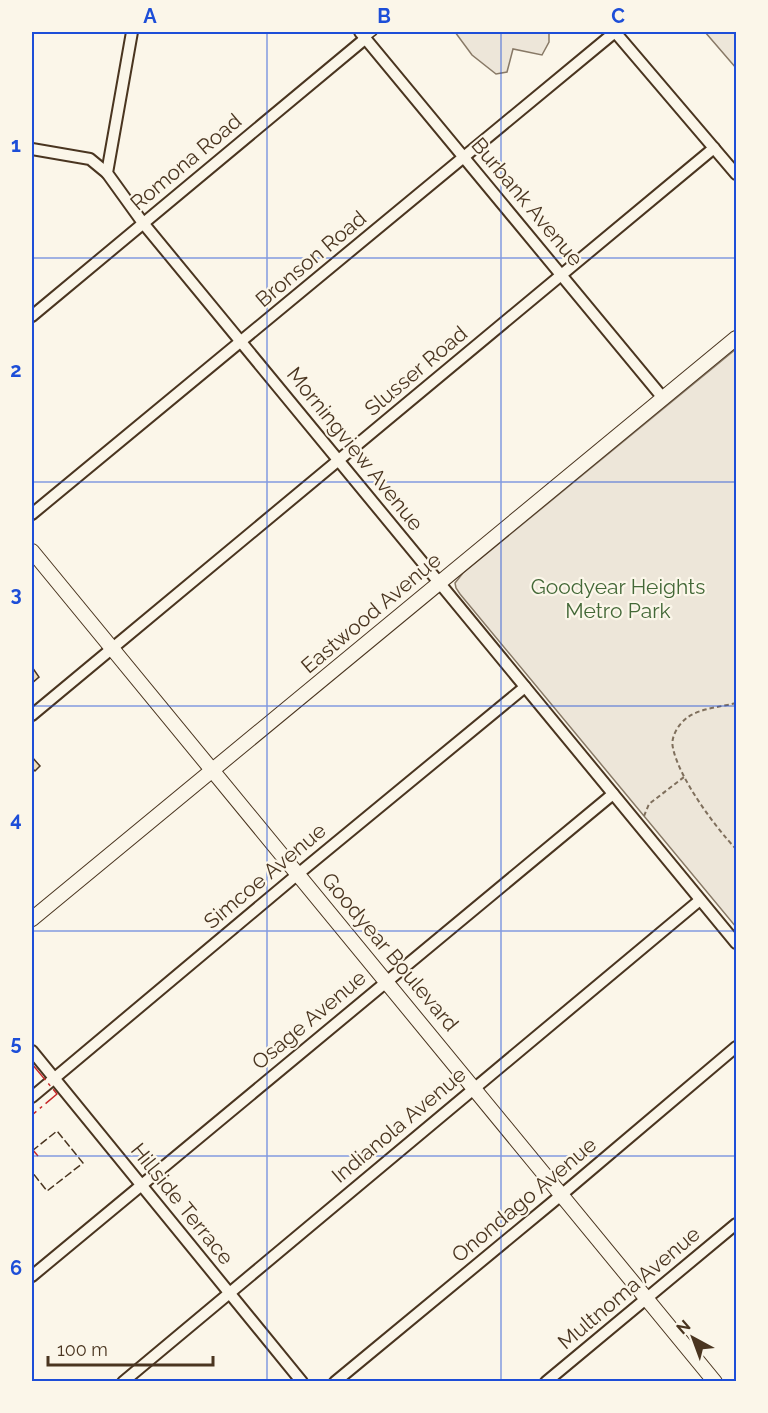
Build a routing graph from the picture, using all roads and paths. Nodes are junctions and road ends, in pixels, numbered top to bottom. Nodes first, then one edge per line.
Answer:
1 (132, 32) edge
2 (615, 32) edge
3 (366, 34) edge
4 (32, 148) edge
5 (714, 148) junction
6 (465, 157) junction
7 (107, 173) junction
8 (736, 174) edge
9 (143, 223) junction
10 (563, 275) junction
11 (32, 316) edge
12 (736, 338) edge
13 (241, 342) junction
14 (663, 398) junction
15 (339, 459) junction
16 (32, 514) edge
17 (32, 551) edge
18 (440, 583) junction
19 (112, 648) junction
20 (525, 687) junction
21 (736, 704) edge
22 (32, 715) edge
23 (213, 771) junction
24 (684, 777) junction
25 (613, 795) junction
26 (639, 826) junction
27 (736, 849) edge
28 (298, 874) junction
29 (700, 900) junction
30 (32, 919) edge
31 (736, 943) edge
32 (387, 981) junction
33 (736, 1047) edge
34 (32, 1051) edge
35 (54, 1078) junction
36 (474, 1088) junction
37 (32, 1097) edge
38 (141, 1185) junction
39 (560, 1196) junction
40 (736, 1224) edge
41 (32, 1276) edge
42 (229, 1293) junction
43 (647, 1299) junction
44 (123, 1382) edge
45 (302, 1382) edge
46 (335, 1382) edge
47 (546, 1382) edge
48 (715, 1382) edge

1 - 7 street
2 - 5 street
2 - 6 street, Bronson Road
3 - 6 street, Burbank Avenue
3 - 9 street, Romona Road
4 - 7 street
5 - 8 street
5 - 10 street, Slusser Road
6 - 10 street, Burbank Avenue
6 - 13 street, Bronson Road
7 - 9 street, Morningview Avenue
9 - 11 street, Romona Road
9 - 13 street, Morningview Avenue
10 - 14 street, Burbank Avenue
10 - 15 street, Slusser Road
12 - 14 street, Eastwood Avenue
13 - 15 street, Morningview Avenue
13 - 16 street, Bronson Road
14 - 18 street, Eastwood Avenue
15 - 18 street, Morningview Avenue
15 - 19 street, Slusser Road
17 - 19 street, Goodyear Boulevard
18 - 20 street, Morningview Avenue
18 - 23 street, Eastwood Avenue
19 - 22 street, Slusser Road
19 - 23 street, Goodyear Boulevard
20 - 25 street, Morningview Avenue
20 - 28 street, Simcoe Avenue
21 - 24 path
23 - 28 street, Goodyear Boulevard
23 - 30 street, Eastwood Avenue
24 - 26 path
24 - 27 path
25 - 26 street, Morningview Avenue
25 - 32 street, Osage Avenue
26 - 29 street, Morningview Avenue
28 - 32 street, Goodyear Boulevard
28 - 35 street, Simcoe Avenue
29 - 31 street, Morningview Avenue
29 - 36 street, Indianola Avenue
32 - 36 street, Goodyear Boulevard
32 - 38 street, Osage Avenue
33 - 39 street, Onondago Avenue
34 - 35 street, Hillside Terrace
35 - 37 street, Simcoe Avenue
35 - 38 street, Hillside Terrace
36 - 39 street, Goodyear Boulevard
36 - 42 street, Indianola Avenue
38 - 41 street, Osage Avenue
38 - 42 street, Hillside Terrace
39 - 43 street, Goodyear Boulevard
39 - 46 street, Onondago Avenue
40 - 43 street, Multnoma Avenue
42 - 44 street, Indianola Avenue
42 - 45 street, Hillside Terrace
43 - 47 street, Multnoma Avenue
43 - 48 street, Goodyear Boulevard

